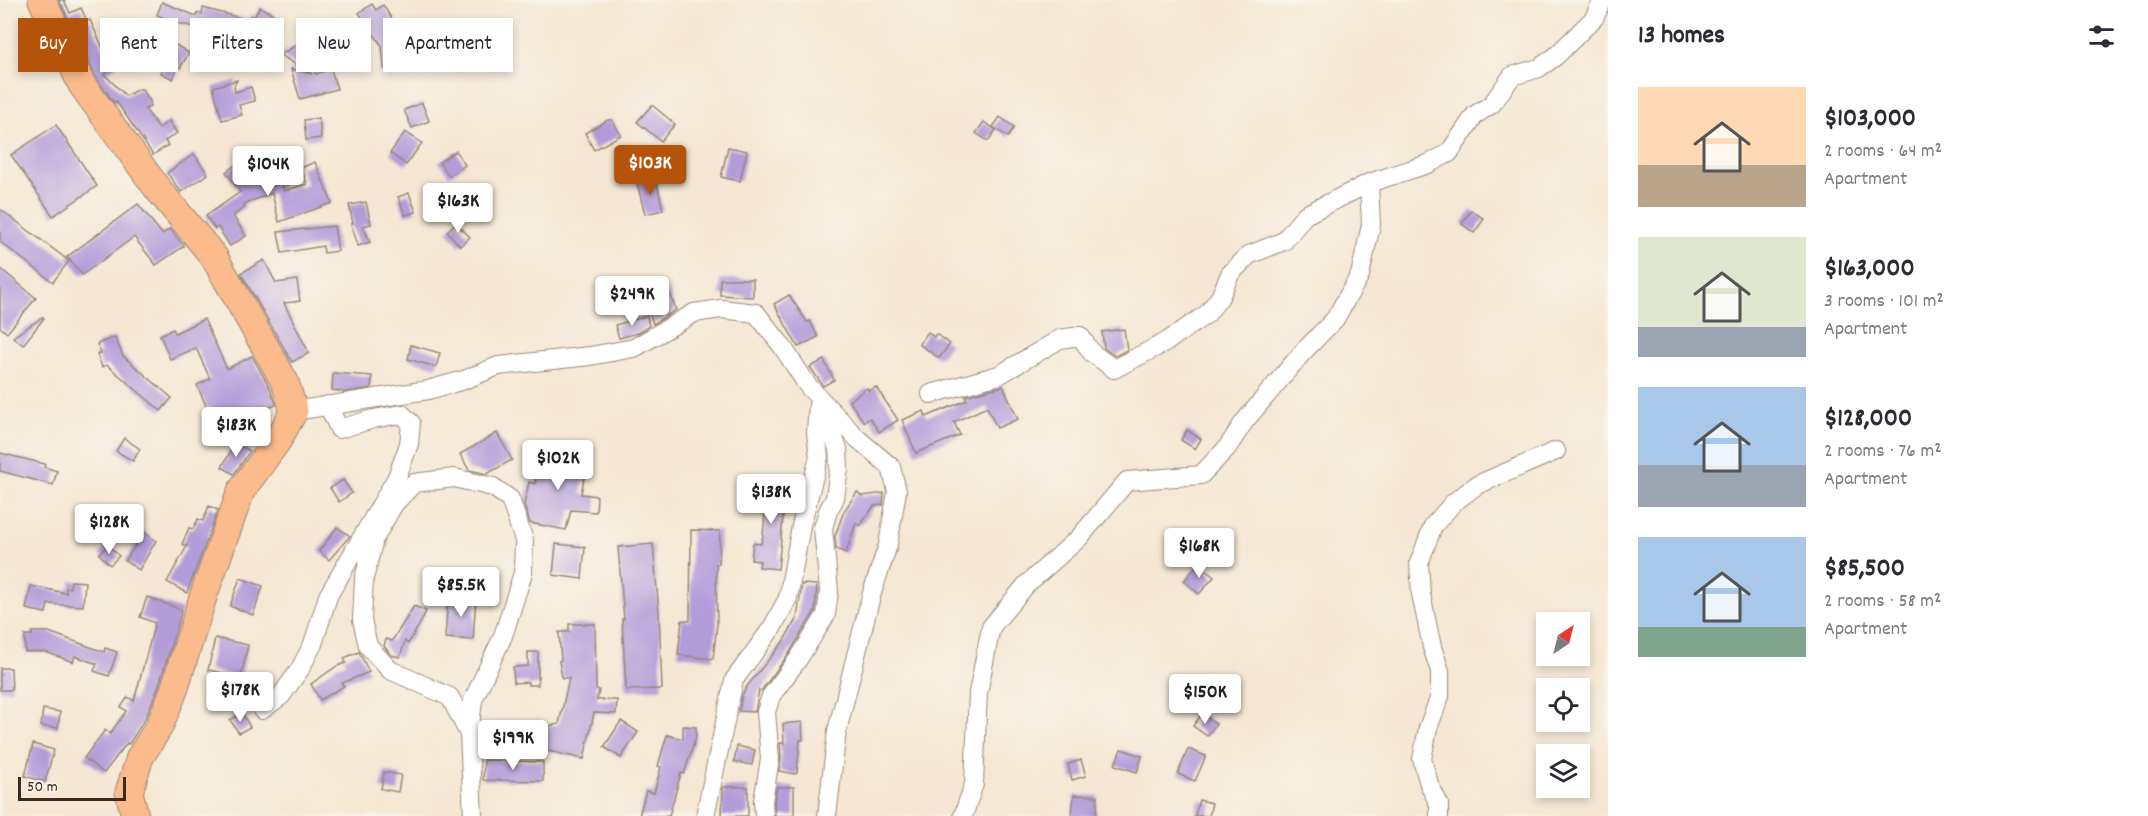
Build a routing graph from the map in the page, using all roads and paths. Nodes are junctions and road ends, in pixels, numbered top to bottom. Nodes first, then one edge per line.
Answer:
1 (42, 0) edge
2 (1603, 0) edge
3 (1369, 183) junction
4 (931, 394) dead end
5 (818, 397) junction
6 (328, 405) junction
7 (294, 411) junction
8 (1556, 451) dead end
9 (397, 477) junction
10 (374, 539) junction
11 (262, 710) dead end
12 (469, 734) junction
13 (135, 816) edge
14 (473, 816) edge
15 (705, 816) edge
16 (764, 816) edge
17 (827, 816) edge
18 (963, 816) edge
19 (1439, 816) edge

1 - 7 highway
2 - 3 street
3 - 4 street
3 - 18 street
5 - 6 street
5 - 15 street
5 - 16 street
5 - 17 street
6 - 7 street
6 - 9 street
7 - 13 highway
8 - 19 street
9 - 10 street
9 - 11 street
10 - 12 street
10 - 12 street
12 - 14 street

